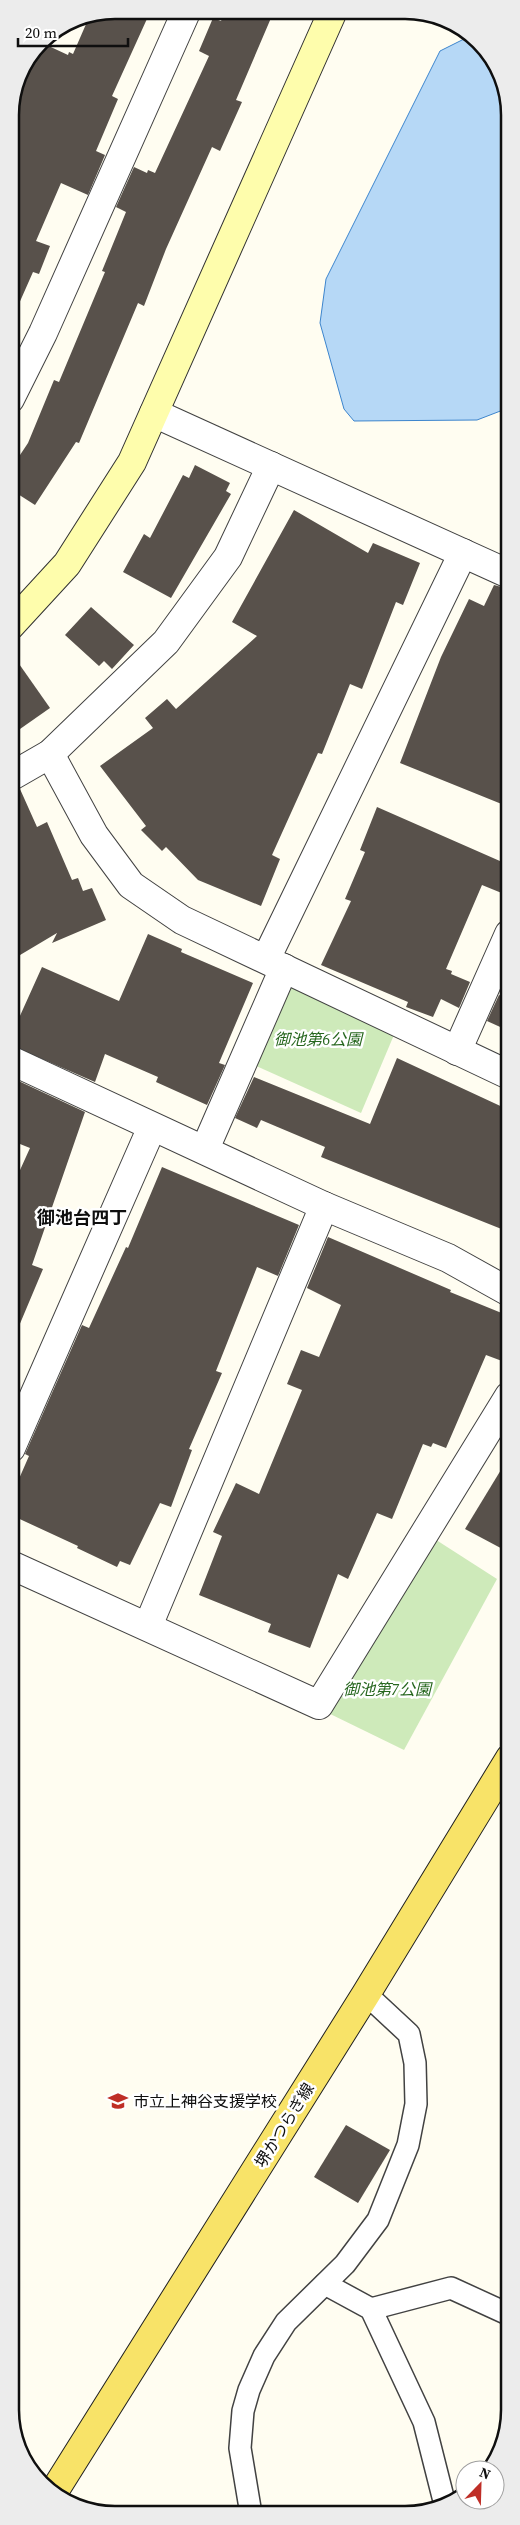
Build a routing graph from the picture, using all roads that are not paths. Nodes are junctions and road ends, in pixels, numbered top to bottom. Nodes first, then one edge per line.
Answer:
1 (184, 19) edge
2 (330, 19) edge
3 (19, 382) edge
4 (154, 413) junction
5 (271, 466) junction
6 (464, 553) junction
7 (501, 570) edge
8 (19, 616) edge
9 (50, 754) junction
10 (19, 772) edge
11 (501, 952) edge
12 (275, 964) junction
13 (457, 1051) junction
14 (19, 1064) edge
15 (501, 1071) edge
16 (152, 1127) junction
17 (205, 1149) junction
18 (324, 1206) junction
19 (501, 1287) edge
20 (501, 1411) edge
21 (19, 1430) edge
22 (19, 1569) edge
23 (148, 1626) junction
24 (501, 1773) edge
25 (366, 1994) junction
26 (325, 2284) junction
27 (371, 2309) junction
28 (501, 2311) edge
29 (57, 2486) edge
30 (443, 2498) edge
31 (250, 2506) edge

1 - 3 street
2 - 4 street
4 - 5 street
4 - 8 street
5 - 6 street
5 - 9 street
6 - 7 street
6 - 12 street
9 - 10 street
9 - 12 street
11 - 13 street
12 - 13 street
12 - 17 street
13 - 15 street
14 - 16 street
16 - 17 street
16 - 21 street
17 - 18 street
18 - 19 street
18 - 23 street
20 - 23 street
22 - 23 street
24 - 25 main road, 堺かつらぎ線
25 - 26 lane
25 - 29 main road, 堺かつらぎ線
26 - 27 lane
26 - 31 lane
27 - 28 lane
27 - 30 lane

